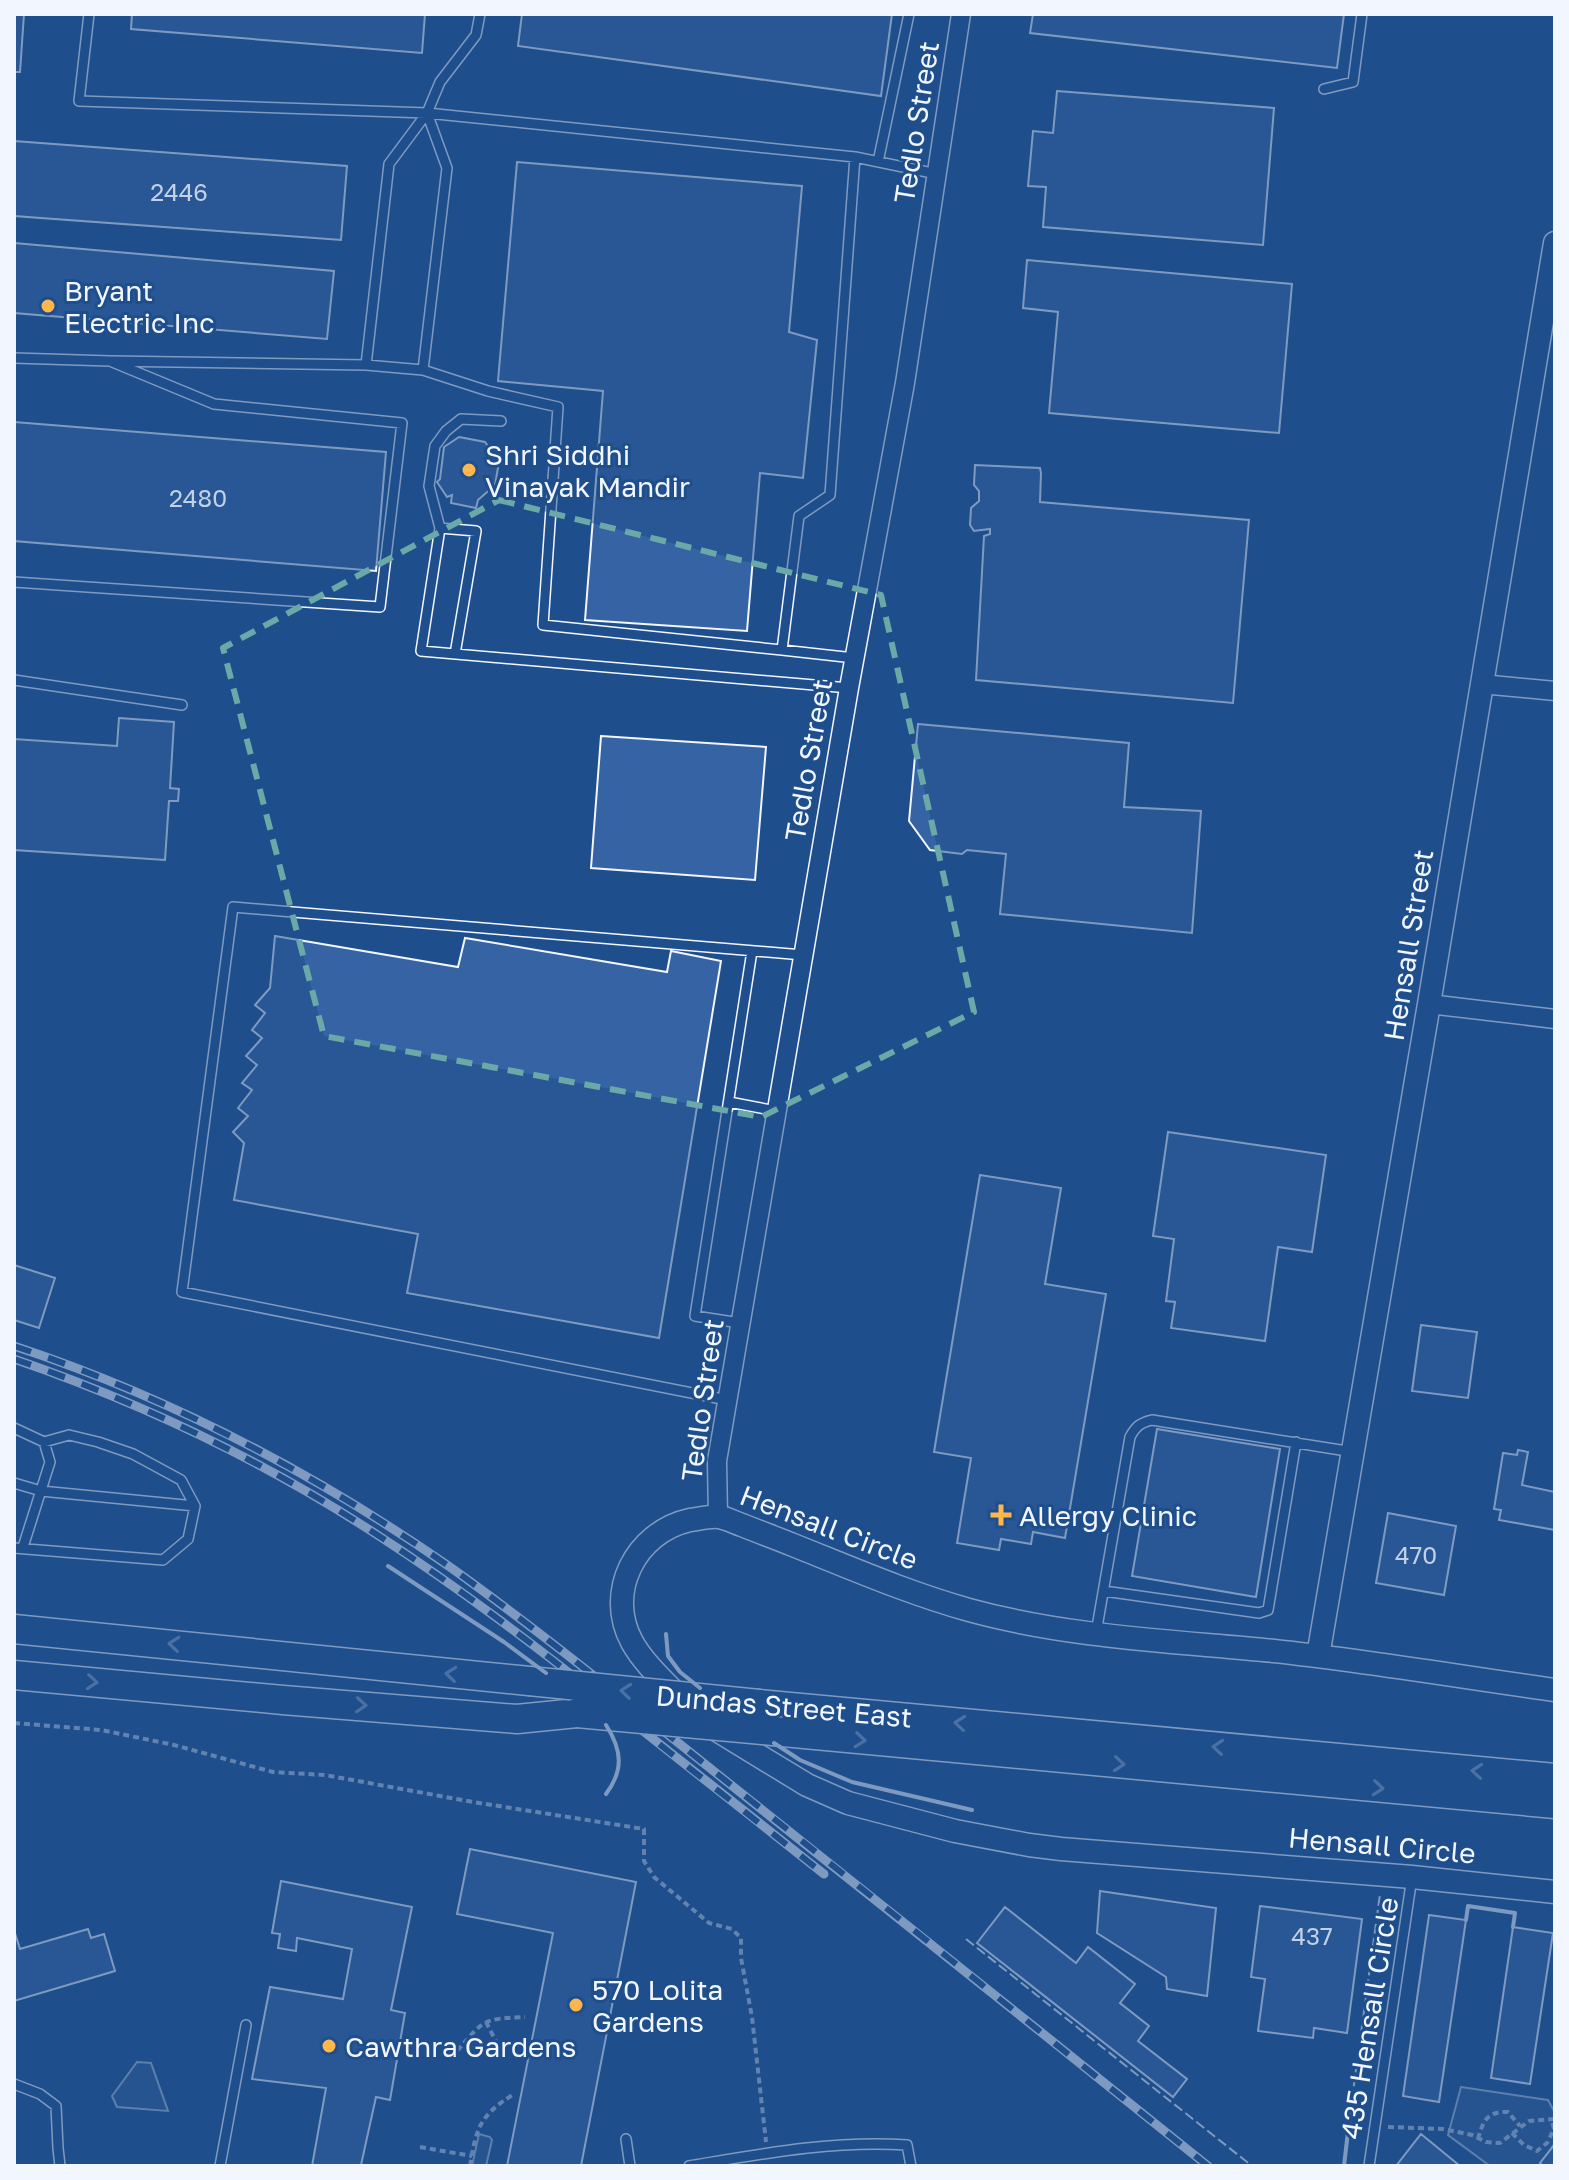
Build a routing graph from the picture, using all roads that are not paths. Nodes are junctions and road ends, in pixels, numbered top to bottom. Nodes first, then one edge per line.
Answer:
1 (89, 14) edge
2 (480, 14) edge
3 (909, 14) edge
4 (961, 14) edge
5 (1362, 14) edge
6 (1324, 89) dead end
7 (427, 113) junction
8 (855, 157) junction
9 (878, 162) junction
10 (937, 174) junction
11 (1555, 243) edge
12 (14, 358) edge
13 (110, 361) junction
14 (366, 365) junction
15 (423, 370) junction
16 (501, 421) dead end
17 (440, 528) junction
18 (14, 582) edge
19 (782, 650) junction
20 (455, 654) junction
21 (854, 658) junction
22 (14, 680) edge
23 (1481, 684) junction
24 (849, 688) junction
25 (1555, 691) edge
26 (182, 705) dead end
27 (752, 951) junction
28 (803, 955) junction
29 (1429, 1004) junction
30 (1555, 1019) edge
31 (729, 1102) junction
32 (776, 1111) junction
33 (740, 1323) junction
34 (727, 1400) junction
35 (14, 1428) edge
36 (44, 1442) junction
37 (1296, 1442) junction
38 (1353, 1452) junction
39 (14, 1483) edge
40 (41, 1491) junction
41 (195, 1506) junction
42 (718, 1517) junction
43 (18, 1548) edge
44 (1104, 1591) junction
45 (14, 1629) edge
46 (1096, 1633) junction
47 (1318, 1656) junction
48 (14, 1675) edge
49 (1555, 1690) edge
50 (1555, 1778) edge
51 (1555, 1804) edge
52 (1412, 1877) junction
53 (1555, 1892) edge
54 (246, 2025) dead end
55 (14, 2084) edge
56 (626, 2139) dead end
57 (749, 2161) edge
58 (60, 2166) edge
59 (220, 2166) edge
60 (630, 2166) edge
61 (689, 2166) edge
62 (911, 2166) edge
63 (1369, 2166) edge

1 - 7 lane
2 - 7 lane
3 - 9 lane
4 - 10 street, Tedlo Street
5 - 6 lane
7 - 8 lane
7 - 14 lane
7 - 15 lane
8 - 9 lane
8 - 19 lane
9 - 10 lane
10 - 21 street, Tedlo Street
11 - 23 street, Hensall Street
12 - 13 lane
13 - 14 lane
13 - 18 lane
14 - 15 lane
15 - 19 lane
16 - 17 lane
17 - 20 lane
17 - 20 lane
19 - 21 lane
20 - 24 lane
21 - 24 street, Tedlo Street
22 - 26 lane
23 - 25 street
23 - 29 street, Hensall Street
24 - 28 street, Tedlo Street
27 - 28 lane
27 - 31 lane
27 - 34 lane
28 - 32 street, Tedlo Street
29 - 30 street
29 - 38 street, Hensall Street
31 - 32 lane
31 - 33 lane
32 - 33 street, Tedlo Street
33 - 34 street, Tedlo Street
34 - 42 street, Tedlo Street
35 - 36 lane
36 - 40 lane
36 - 41 lane
37 - 38 lane
37 - 44 lane
37 - 44 lane
38 - 47 street, Hensall Street
39 - 40 lane
40 - 41 lane
40 - 43 lane
41 - 43 lane
42 - 46 street, Hensall Circle
42 - 52 street, Hensall Circle
44 - 46 lane
50 -> 45 main road, Dundas Street East, bridge
46 - 47 street, Hensall Circle
47 - 49 street, Hensall Circle
48 -> 51 main road, Dundas Street East, bridge
52 - 53 street, Hensall Circle
52 - 63 lane, 435 Hensall Circle
54 - 59 lane
55 - 58 lane
56 - 60 lane
57 - 61 lane
57 - 62 lane

